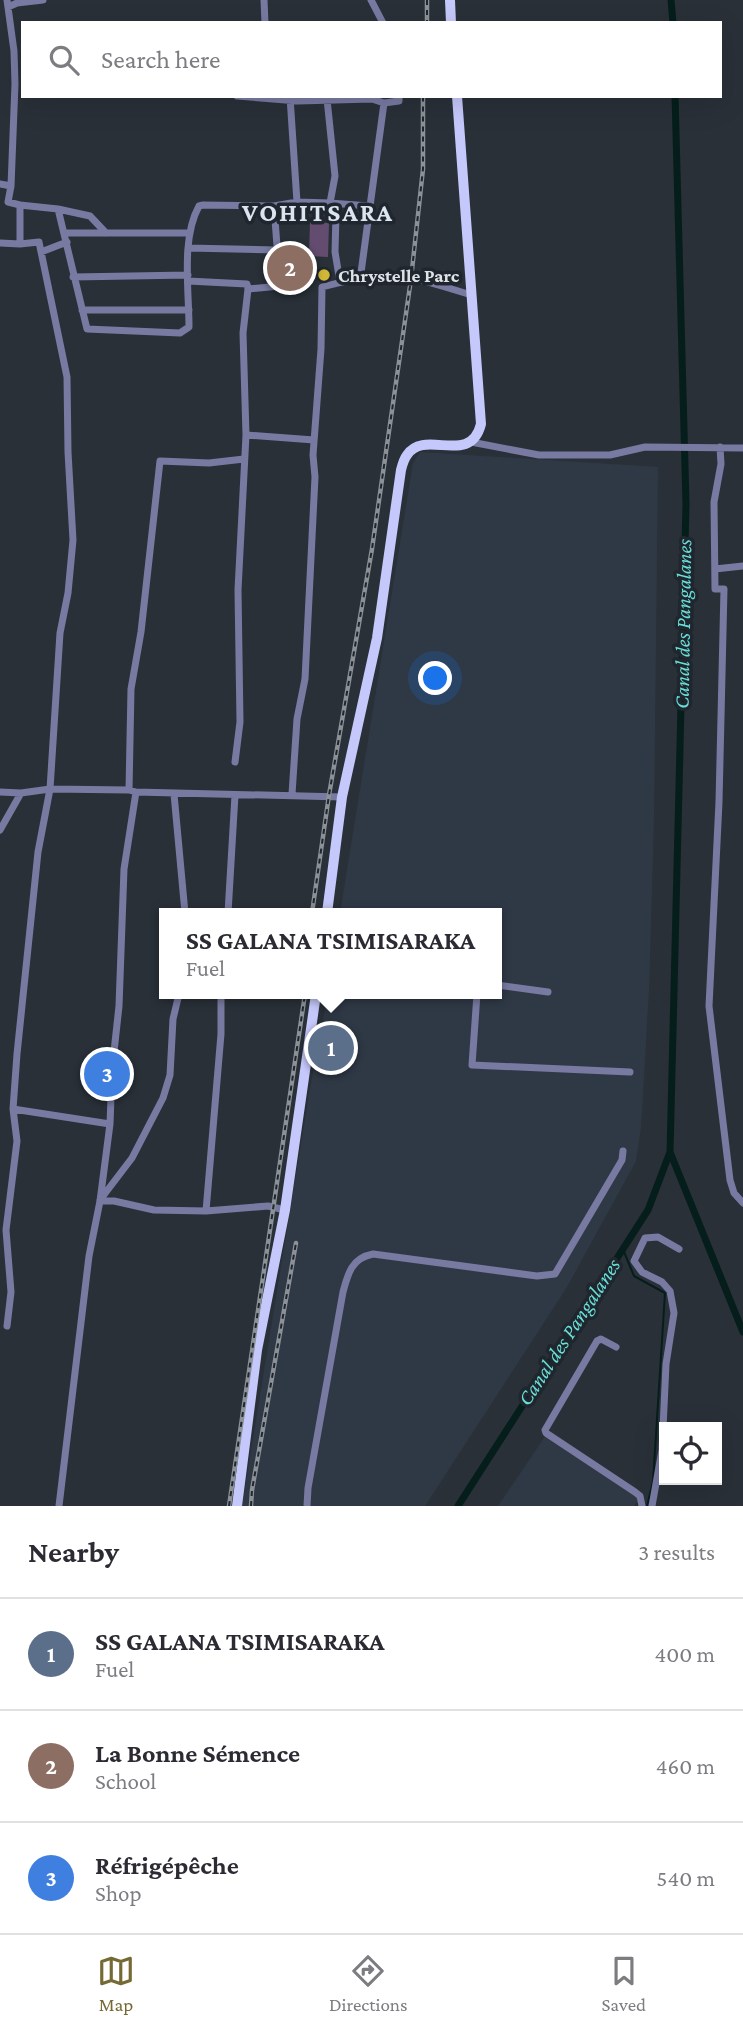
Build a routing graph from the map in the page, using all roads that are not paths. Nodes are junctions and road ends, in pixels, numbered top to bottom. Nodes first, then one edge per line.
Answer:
1 (43, 0) edge
2 (264, 0) edge
3 (371, 0) edge
4 (450, 0) edge
5 (7, 4) edge
6 (265, 21) edge
7 (382, 21) edge
8 (451, 21) edge
9 (290, 98) edge
10 (292, 98) edge
11 (399, 98) edge
12 (457, 98) edge
13 (327, 99) junction
14 (384, 103) junction
15 (0, 184) edge
16 (11, 186) junction
17 (297, 202) junction
18 (330, 203) junction
19 (20, 205) junction
20 (274, 206) junction
21 (369, 206) junction
22 (58, 209) junction
23 (65, 233) junction
24 (107, 233) junction
25 (188, 233) junction
26 (66, 242) junction
27 (0, 243) edge
28 (20, 244) junction
29 (188, 248) junction
30 (278, 250) junction
31 (41, 252) junction
32 (74, 276) junction
33 (188, 278) junction
34 (360, 280) junction
35 (340, 282) junction
36 (248, 289) junction
37 (472, 295) junction
38 (82, 310) junction
39 (189, 310) junction
40 (246, 435) junction
41 (314, 440) junction
42 (471, 442) junction
43 (720, 447) junction
44 (743, 448) edge
45 (244, 459) junction
46 (743, 566) edge
47 (715, 569) junction
48 (235, 762) dead end
49 (50, 789) junction
50 (132, 791) junction
51 (0, 792) edge
52 (20, 793) junction
53 (174, 794) junction
54 (292, 794) junction
55 (235, 795) junction
56 (342, 797) junction
57 (0, 830) edge
58 (185, 908) edge
59 (228, 908) edge
60 (328, 908) edge
61 (502, 986) edge
62 (548, 992) dead end
63 (178, 999) edge
64 (222, 999) edge
65 (315, 999) edge
66 (477, 999) edge
67 (630, 1072) dead end
68 (13, 1109) junction
69 (110, 1124) junction
70 (623, 1151) dead end
71 (100, 1200) junction
72 (743, 1203) edge
73 (285, 1210) junction
74 (206, 1211) junction
75 (679, 1249) dead end
76 (7, 1326) dead end
77 (616, 1347) dead end
78 (59, 1506) edge
79 (237, 1506) edge
80 (307, 1506) edge
81 (642, 1506) edge
82 (652, 1506) edge

1 - 5 street
2 - 6 street
3 - 7 street
4 - 8 main road
5 - 16 street
9 - 17 street
10 - 13 street
11 - 14 street
12 - 37 main road
13 - 14 street
13 - 18 street
14 - 21 street
15 - 16 street
16 - 19 street
17 - 18 street
17 - 20 street
18 - 21 street
18 - 35 street
19 - 22 street
19 - 28 street
20 - 25 street
20 - 30 street
21 - 34 street
22 - 23 street
22 - 24 street
23 - 24 street
23 - 26 street
24 - 25 street
25 - 29 street
26 - 31 street
26 - 32 street
27 - 28 street
28 - 31 street
29 - 30 street
29 - 33 street
30 - 36 street
31 - 49 street
32 - 33 street
32 - 38 street
33 - 36 street
33 - 39 street
34 - 35 street
34 - 37 street
35 - 41 street
36 - 40 street
37 - 42 main road
38 - 39 street
38 - 39 street
40 - 41 street
40 - 45 street
41 - 54 street
42 - 43 street
42 - 56 main road
43 - 44 street
43 - 47 street
45 - 48 street
45 - 50 street
46 - 47 street
47 - 72 street
49 - 50 street
49 - 52 street
49 - 68 street
50 - 53 street
50 - 69 street
51 - 52 street
52 - 57 street
53 - 55 street
53 - 58 street
54 - 55 street
54 - 56 street
55 - 59 street
56 - 60 main road
61 - 62 street
63 - 71 street
64 - 74 street
65 - 73 main road
66 - 67 street
68 - 69 street
68 - 76 street
69 - 71 street
70 - 80 street
71 - 74 street
71 - 78 street
73 - 74 street
73 - 79 main road
75 - 82 street
77 - 81 street

